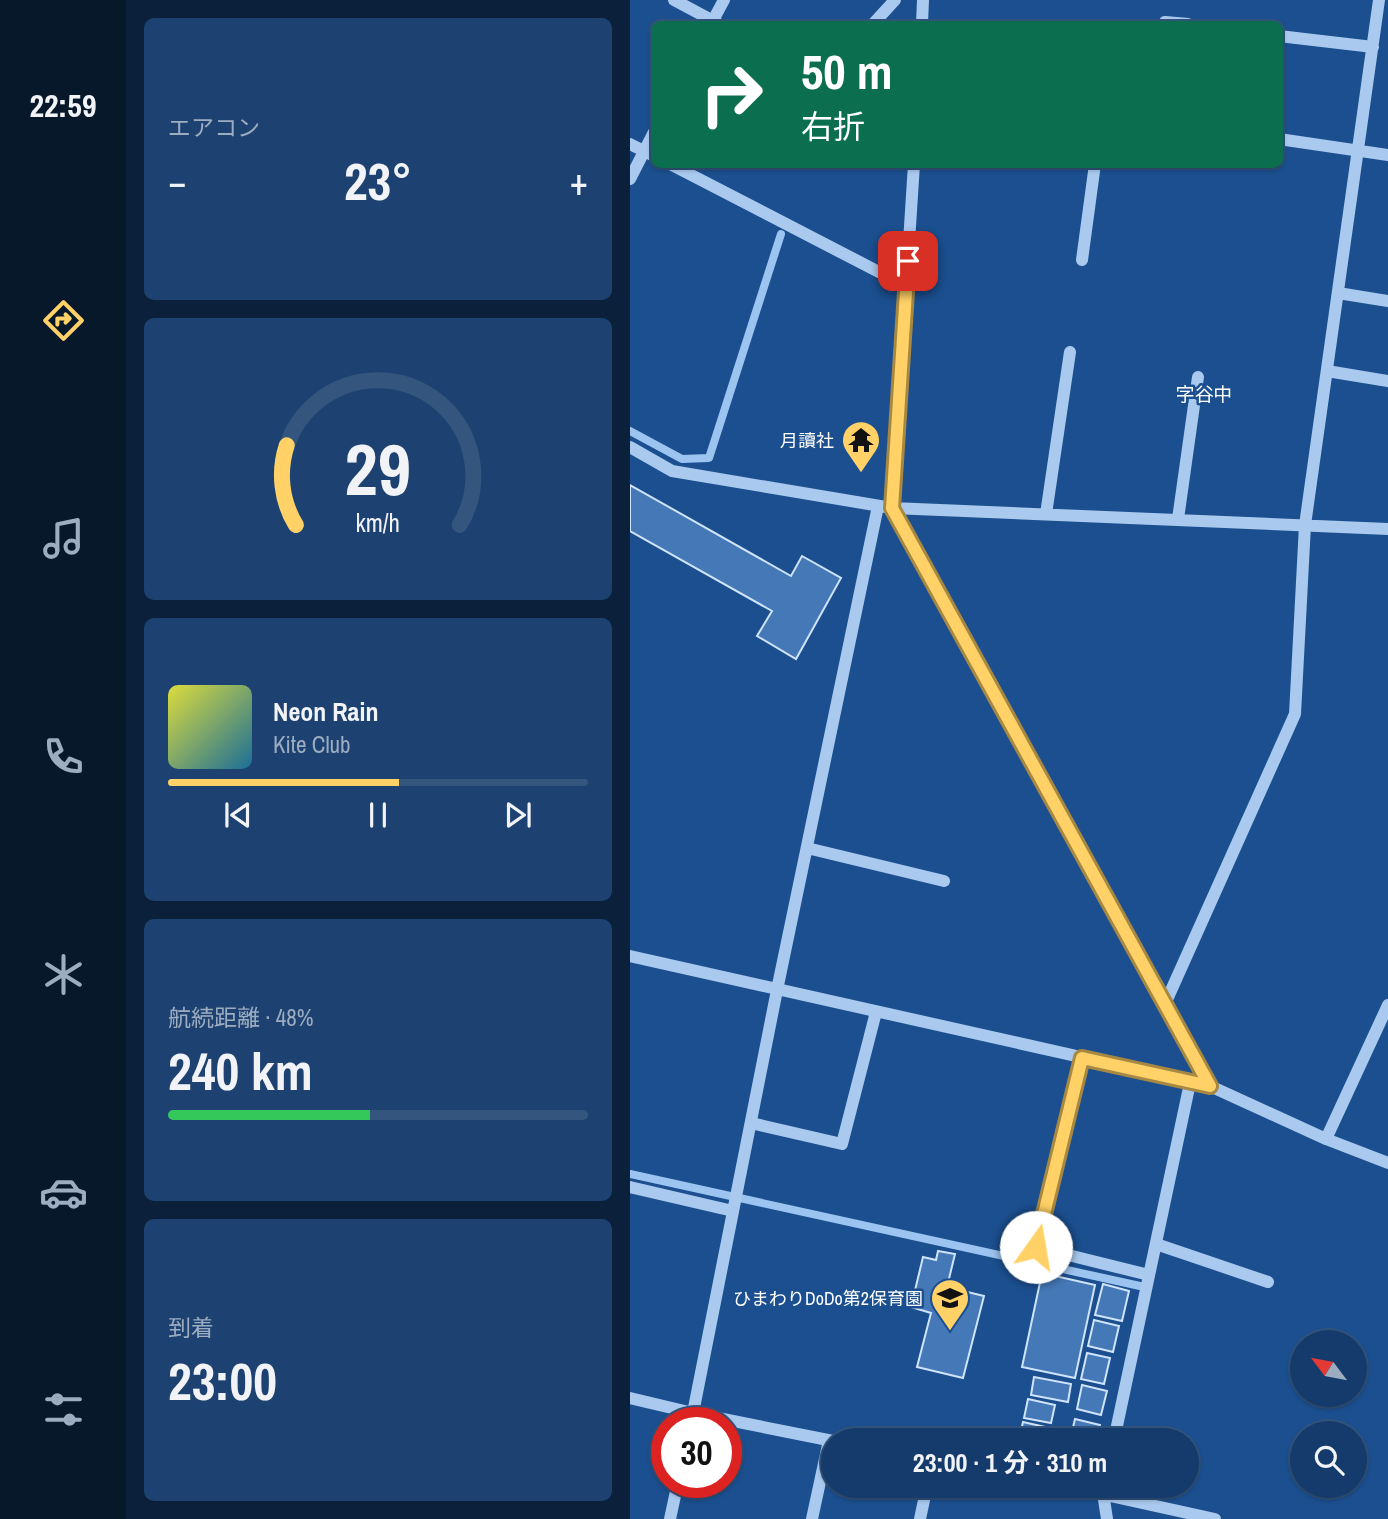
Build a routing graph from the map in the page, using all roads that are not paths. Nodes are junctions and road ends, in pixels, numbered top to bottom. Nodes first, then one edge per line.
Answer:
1 (674, 0) edge
2 (724, 0) edge
3 (895, 0) edge
4 (923, 0) edge
5 (1379, 0) edge
6 (711, 21) edge
7 (715, 21) edge
8 (876, 21) edge
9 (922, 21) edge
10 (1283, 36) edge
11 (1373, 47) junction
12 (1283, 140) edge
13 (630, 144) edge
14 (1358, 150) junction
15 (650, 154) edge
16 (1388, 155) edge
17 (678, 168) edge
18 (914, 168) edge
19 (1094, 168) edge
20 (630, 179) edge
21 (1082, 260) dead end
22 (906, 286) junction
23 (1338, 293) junction
24 (1388, 301) edge
25 (1070, 352) dead end
26 (1327, 371) junction
27 (1198, 377) dead end
28 (1388, 381) edge
29 (630, 447) edge
30 (878, 506) junction
31 (892, 508) junction
32 (1046, 514) junction
33 (1178, 519) junction
34 (1305, 524) junction
35 (1388, 528) edge
36 (807, 848) junction
37 (944, 881) dead end
38 (630, 956) edge
39 (777, 990) junction
40 (1165, 1004) junction
41 (1388, 1005) edge
42 (876, 1012) junction
43 (1082, 1058) junction
44 (1191, 1083) junction
45 (1210, 1086) junction
46 (751, 1122) junction
47 (1326, 1139) junction
48 (1388, 1163) edge
49 (630, 1186) edge
50 (733, 1212) junction
51 (1156, 1244) junction
52 (1149, 1275) junction
53 (1268, 1282) dead end
54 (630, 1398) edge
55 (658, 1407) edge
56 (694, 1407) edge
57 (742, 1426) edge
58 (1117, 1428) edge
59 (821, 1438) edge
60 (821, 1482) edge
61 (675, 1498) edge
62 (924, 1498) edge
63 (1105, 1498) edge
64 (1135, 1498) edge
65 (670, 1519) edge
66 (812, 1519) edge
67 (920, 1519) edge
68 (1107, 1519) edge
69 (1215, 1519) edge

1 - 6 street
2 - 7 street
3 - 8 street
4 - 9 street
5 - 11 street
10 - 11 street
11 - 14 street
12 - 14 street
13 - 15 street
14 - 16 street
14 - 23 street
15 - 20 street
17 - 22 street
18 - 22 street
19 - 21 street
22 - 31 street
23 - 24 street
23 - 26 street
25 - 32 street
26 - 28 street
26 - 34 street
27 - 33 street
29 - 30 street
30 - 31 street
30 - 36 street
31 - 32 street
31 - 40 street
32 - 33 street
33 - 34 street
34 - 35 street
34 - 40 street
36 - 37 street
36 - 39 street
38 - 39 street
39 - 42 street
39 - 46 street
40 - 45 street
41 - 47 street
42 - 43 street
42 - 46 street
43 - 44 street
43 - 52 street
44 - 45 street
44 - 51 street
45 - 47 street
46 - 50 street
47 - 48 street
49 - 50 street
50 - 56 street
51 - 52 street
51 - 53 street
52 - 58 street
54 - 55 street
57 - 59 street
60 - 66 street
61 - 65 street
62 - 67 street
63 - 68 street
64 - 69 street

